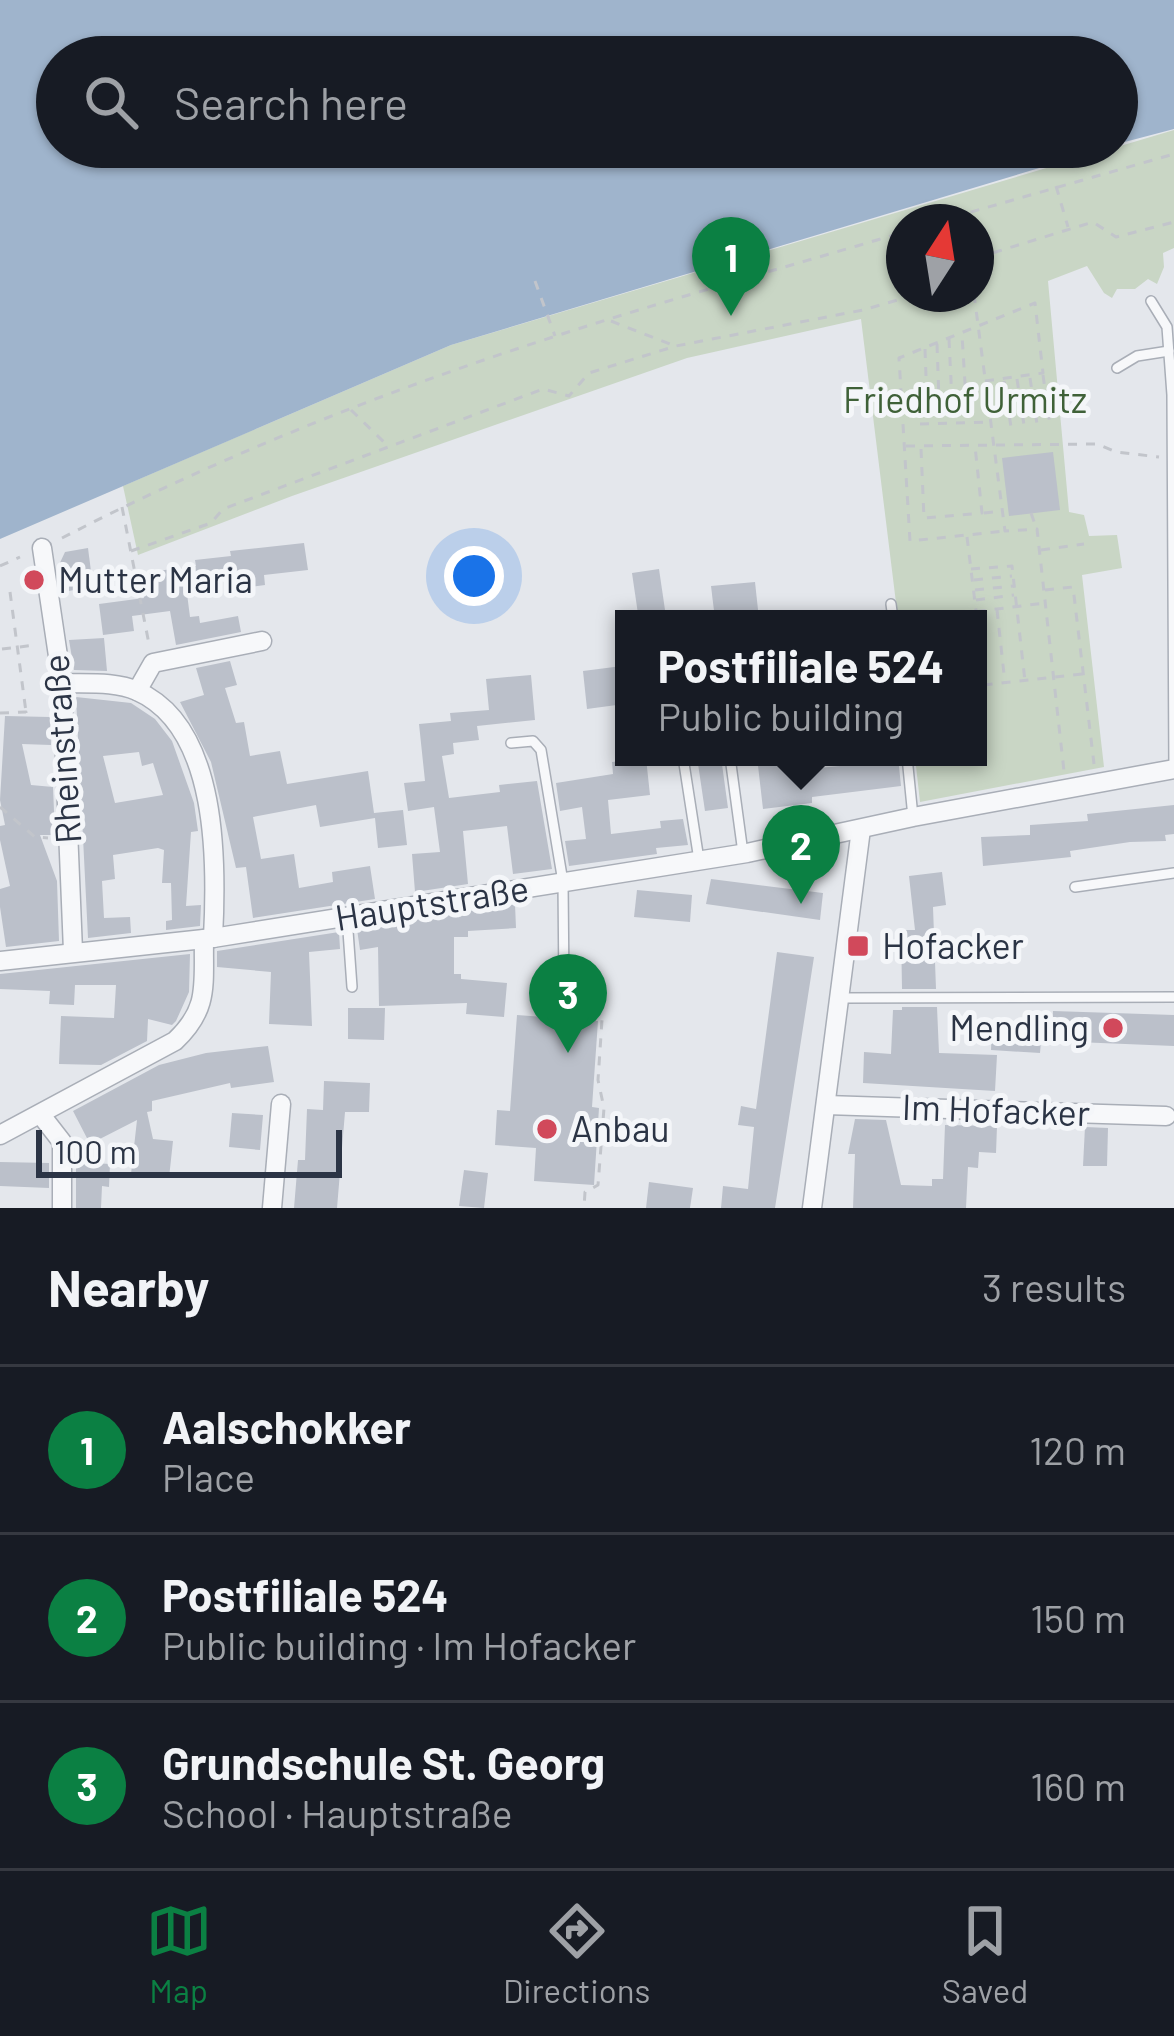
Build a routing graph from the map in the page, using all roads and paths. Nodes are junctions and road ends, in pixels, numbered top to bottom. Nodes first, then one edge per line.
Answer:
1 (1174, 154) edge
2 (1138, 164) edge
3 (1122, 168) edge
4 (1056, 186) junction
5 (994, 206) edge
6 (1174, 221) edge
7 (1069, 229) junction
8 (886, 237) edge
9 (994, 252) edge
10 (535, 281) dead end
11 (1151, 301) dead end
12 (886, 303) edge
13 (976, 312) edge
14 (610, 320) junction
15 (978, 324) junction
16 (962, 331) junction
17 (555, 336) junction
18 (949, 337) junction
19 (937, 342) junction
20 (676, 346) junction
21 (924, 347) junction
22 (1169, 351) junction
23 (1117, 368) dead end
24 (1043, 374) junction
25 (1030, 375) junction
26 (1017, 377) junction
27 (1004, 379) junction
28 (986, 381) junction
29 (952, 401) junction
30 (939, 402) junction
31 (350, 408) junction
32 (991, 422) junction
33 (920, 424) dead end
34 (1037, 424) dead end
35 (1024, 425) dead end
36 (1050, 426) dead end
37 (1011, 427) dead end
38 (994, 443) junction
39 (975, 444) junction
40 (388, 446) junction
41 (904, 446) junction
42 (921, 446) junction
43 (1172, 458) edge
44 (122, 507) junction
45 (1003, 512) junction
46 (982, 513) junction
47 (1031, 513) dead end
48 (1037, 529) junction
49 (1005, 531) junction
50 (967, 536) junction
51 (1084, 544) dead end
52 (42, 548) junction
53 (1039, 550) junction
54 (131, 551) junction
55 (0, 566) edge
56 (971, 569) junction
57 (1013, 576) junction
58 (972, 580) junction
59 (1015, 586) junction
60 (973, 590) junction
61 (1043, 590) junction
62 (10, 592) dead end
63 (1016, 595) junction
64 (974, 600) junction
65 (1045, 603) junction
66 (891, 604) dead end
67 (1017, 606) junction
68 (997, 608) junction
69 (891, 610) edge
70 (976, 610) edge
71 (983, 610) edge
72 (262, 641) dead end
73 (45, 644) dead end
74 (17, 647) junction
75 (2, 649) edge
76 (153, 663) junction
77 (1083, 674) junction
78 (1053, 678) junction
79 (1025, 681) junction
80 (62, 683) junction
81 (1005, 683) junction
82 (987, 685) edge
83 (137, 691) junction
84 (0, 713) edge
85 (511, 743) dead end
86 (684, 766) edge
87 (731, 766) edge
88 (908, 766) edge
89 (1174, 769) edge
90 (0, 807) edge
91 (913, 817) junction
92 (861, 829) junction
93 (68, 839) junction
94 (742, 853) junction
95 (699, 860) junction
96 (1174, 873) edge
97 (563, 882) junction
98 (1075, 887) dead end
99 (347, 916) junction
100 (209, 938) junction
101 (73, 951) junction
102 (0, 961) edge
103 (352, 987) dead end
104 (564, 990) joint
105 (1174, 997) edge
106 (841, 998) junction
107 (281, 1104) dead end
108 (826, 1105) junction
109 (41, 1114) junction
110 (1166, 1115) dead end
111 (0, 1135) edge
112 (62, 1208) edge
113 (272, 1208) edge
114 (584, 1208) edge
115 (812, 1208) edge

1 - 2 path
3 - 4 path
4 - 5 path
4 - 7 path
6 - 7 path
7 - 9 path
8 - 14 path
10 - 17 path
11 - 22 lane
12 - 20 path
13 - 15 path
14 - 17 path
14 - 20 path
15 - 16 path
15 - 24 path
15 - 28 path
16 - 18 path
16 - 29 path
17 - 31 path
18 - 19 path
18 - 29 path
19 - 21 path
19 - 30 path
20 - 40 path
21 - 30 path
21 - 41 path
22 - 23 lane
22 - 43 lane
24 - 25 path
24 - 36 path
25 - 26 path
25 - 34 path
26 - 27 path
26 - 35 path
27 - 28 path
27 - 37 path
28 - 32 path
29 - 30 path
31 - 40 path
31 - 44 path
32 - 33 path
32 - 38 path
38 - 39 path
38 - 43 path
38 - 45 path
39 - 42 path
39 - 46 path
40 - 54 path
41 - 42 path
41 - 50 path
42 - 46 path
43 - 89 lane
44 - 52 path
44 - 54 path
45 - 46 path
45 - 49 path
47 - 48 path
48 - 49 path
48 - 53 path
49 - 50 path
50 - 56 path
51 - 53 path
52 - 55 path
52 - 80 street, Rheinstraße
53 - 61 path
54 - 76 path
56 - 57 path
56 - 58 path
57 - 58 path
57 - 59 path
58 - 60 path
59 - 60 path
59 - 63 path
60 - 64 path
61 - 65 path
61 - 77 path
62 - 74 path
63 - 64 path
63 - 67 path
64 - 70 path
65 - 67 path
65 - 78 path
66 - 69 lane
67 - 68 path
67 - 79 path
68 - 71 path
68 - 81 path
72 - 76 street
73 - 74 path
74 - 75 path
74 - 84 path
76 - 83 street
77 - 78 path
77 - 78 path
78 - 79 path
79 - 81 path
80 - 83 street
80 - 93 street, Rheinstraße
81 - 82 path
83 - 100 street
85 - 97 lane
86 - 95 lane
87 - 94 lane
88 - 91 lane
89 - 91 street, Hauptstraße
90 - 93 path
91 - 92 street, Hauptstraße
92 - 94 street, Hauptstraße
92 - 106 street
93 - 101 street, Rheinstraße
94 - 95 street, Hauptstraße
95 - 97 street, Hauptstraße
96 - 98 lane
97 - 99 street, Hauptstraße
97 - 104 lane
99 - 100 street, Hauptstraße
99 - 103 lane
100 - 101 street, Hauptstraße
100 - 109 street
101 - 102 street, Hauptstraße
104 - 114 path
105 - 106 lane
106 - 108 street
107 - 113 street
108 - 110 street, Im Hofacker
108 - 115 street
109 - 111 street
109 - 112 street

